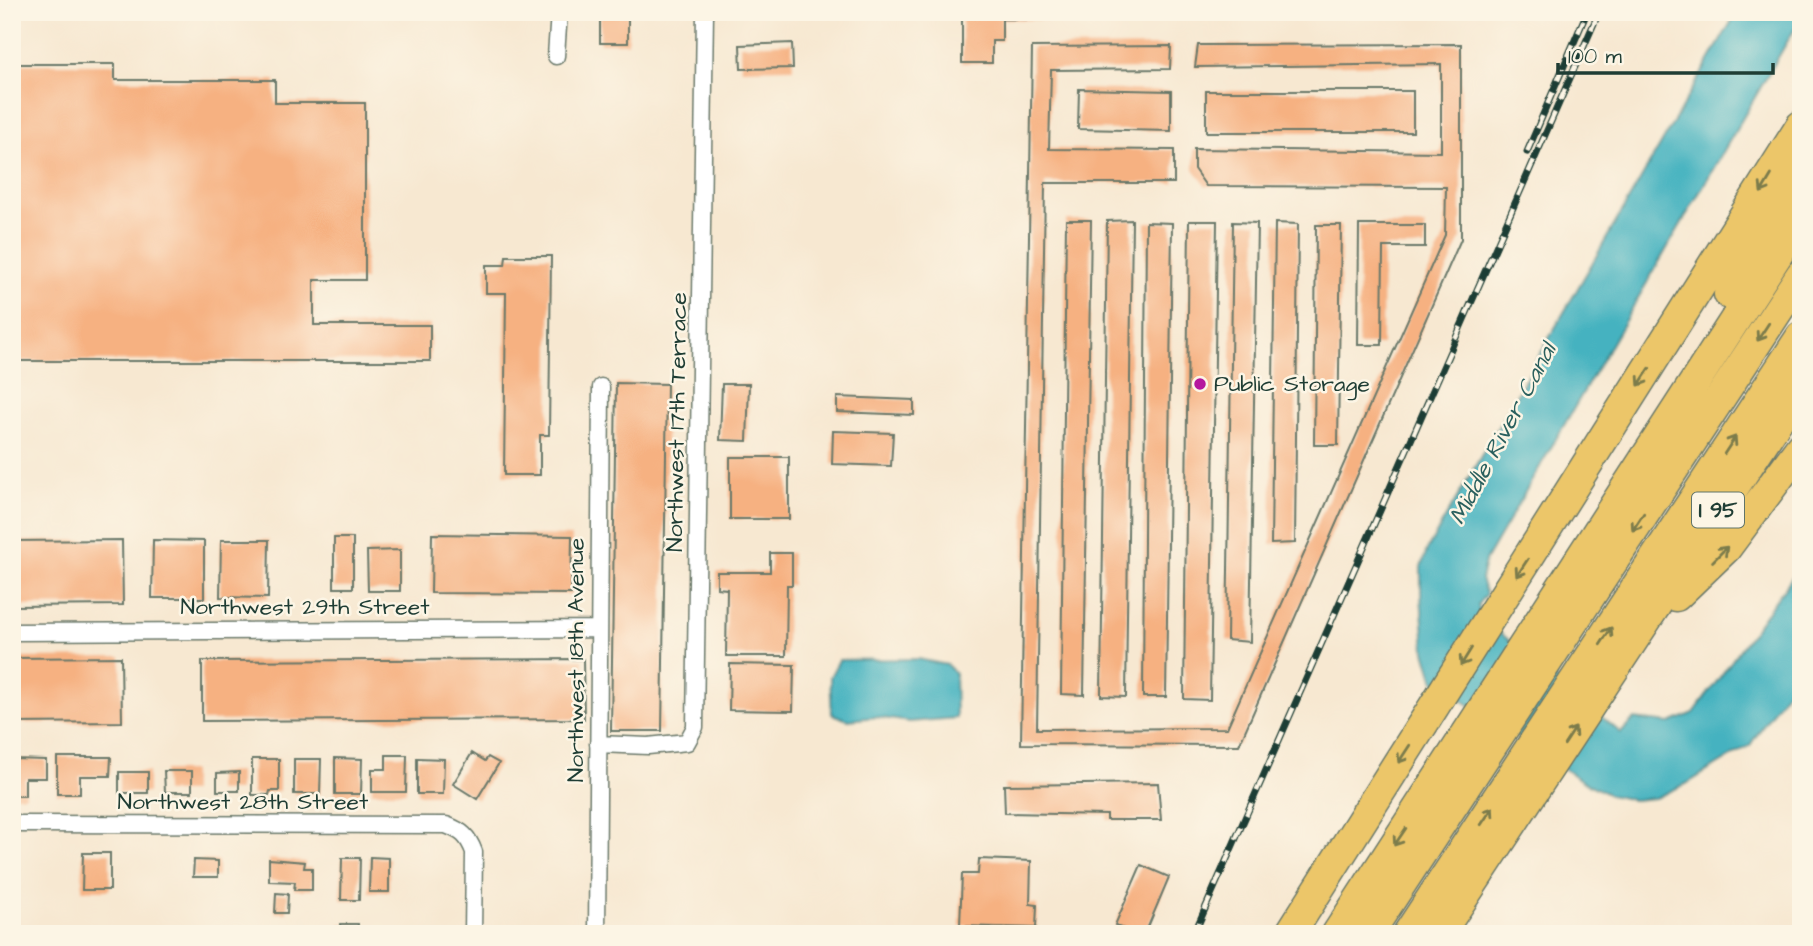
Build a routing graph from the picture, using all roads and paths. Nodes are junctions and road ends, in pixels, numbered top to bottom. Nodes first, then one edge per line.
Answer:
1 (559, 12) edge
2 (705, 12) edge
3 (556, 56) dead end
4 (1801, 126) edge
5 (1801, 171) edge
6 (1801, 218) edge
7 (1801, 275) edge
8 (1801, 337) edge
9 (1801, 385) edge
10 (601, 387) dead end
11 (1674, 415) junction
12 (1801, 447) edge
13 (598, 629) junction
14 (12, 632) edge
15 (1636, 636) junction
16 (1528, 666) junction
17 (1579, 699) junction
18 (1489, 726) junction
19 (598, 744) junction
20 (1540, 759) junction
21 (12, 824) edge
22 (473, 934) edge
23 (597, 934) edge
24 (1290, 934) edge
25 (1337, 934) edge
26 (1368, 934) edge
27 (1408, 934) edge
28 (1439, 934) edge

1 - 3 street
2 - 19 street, Northwest 17th Terrace
4 -> 24 highway
5 - 11 highway
6 - 11 highway
7 -> 16 highway
17 -> 8 highway
9 - 15 highway, I 95
10 - 13 street, Northwest 18th Avenue
11 - 16 highway
15 -> 12 highway
13 - 14 street, Northwest 29th Street
13 - 19 street, Northwest 18th Avenue
15 - 17 highway, I 95
16 - 18 highway
20 -> 17 highway, I 95
18 -> 25 highway
18 - 26 highway
19 - 23 street, Northwest 18th Avenue
27 -> 20 highway
20 - 28 highway, I 95
21 - 22 street, Northwest 28th Street

